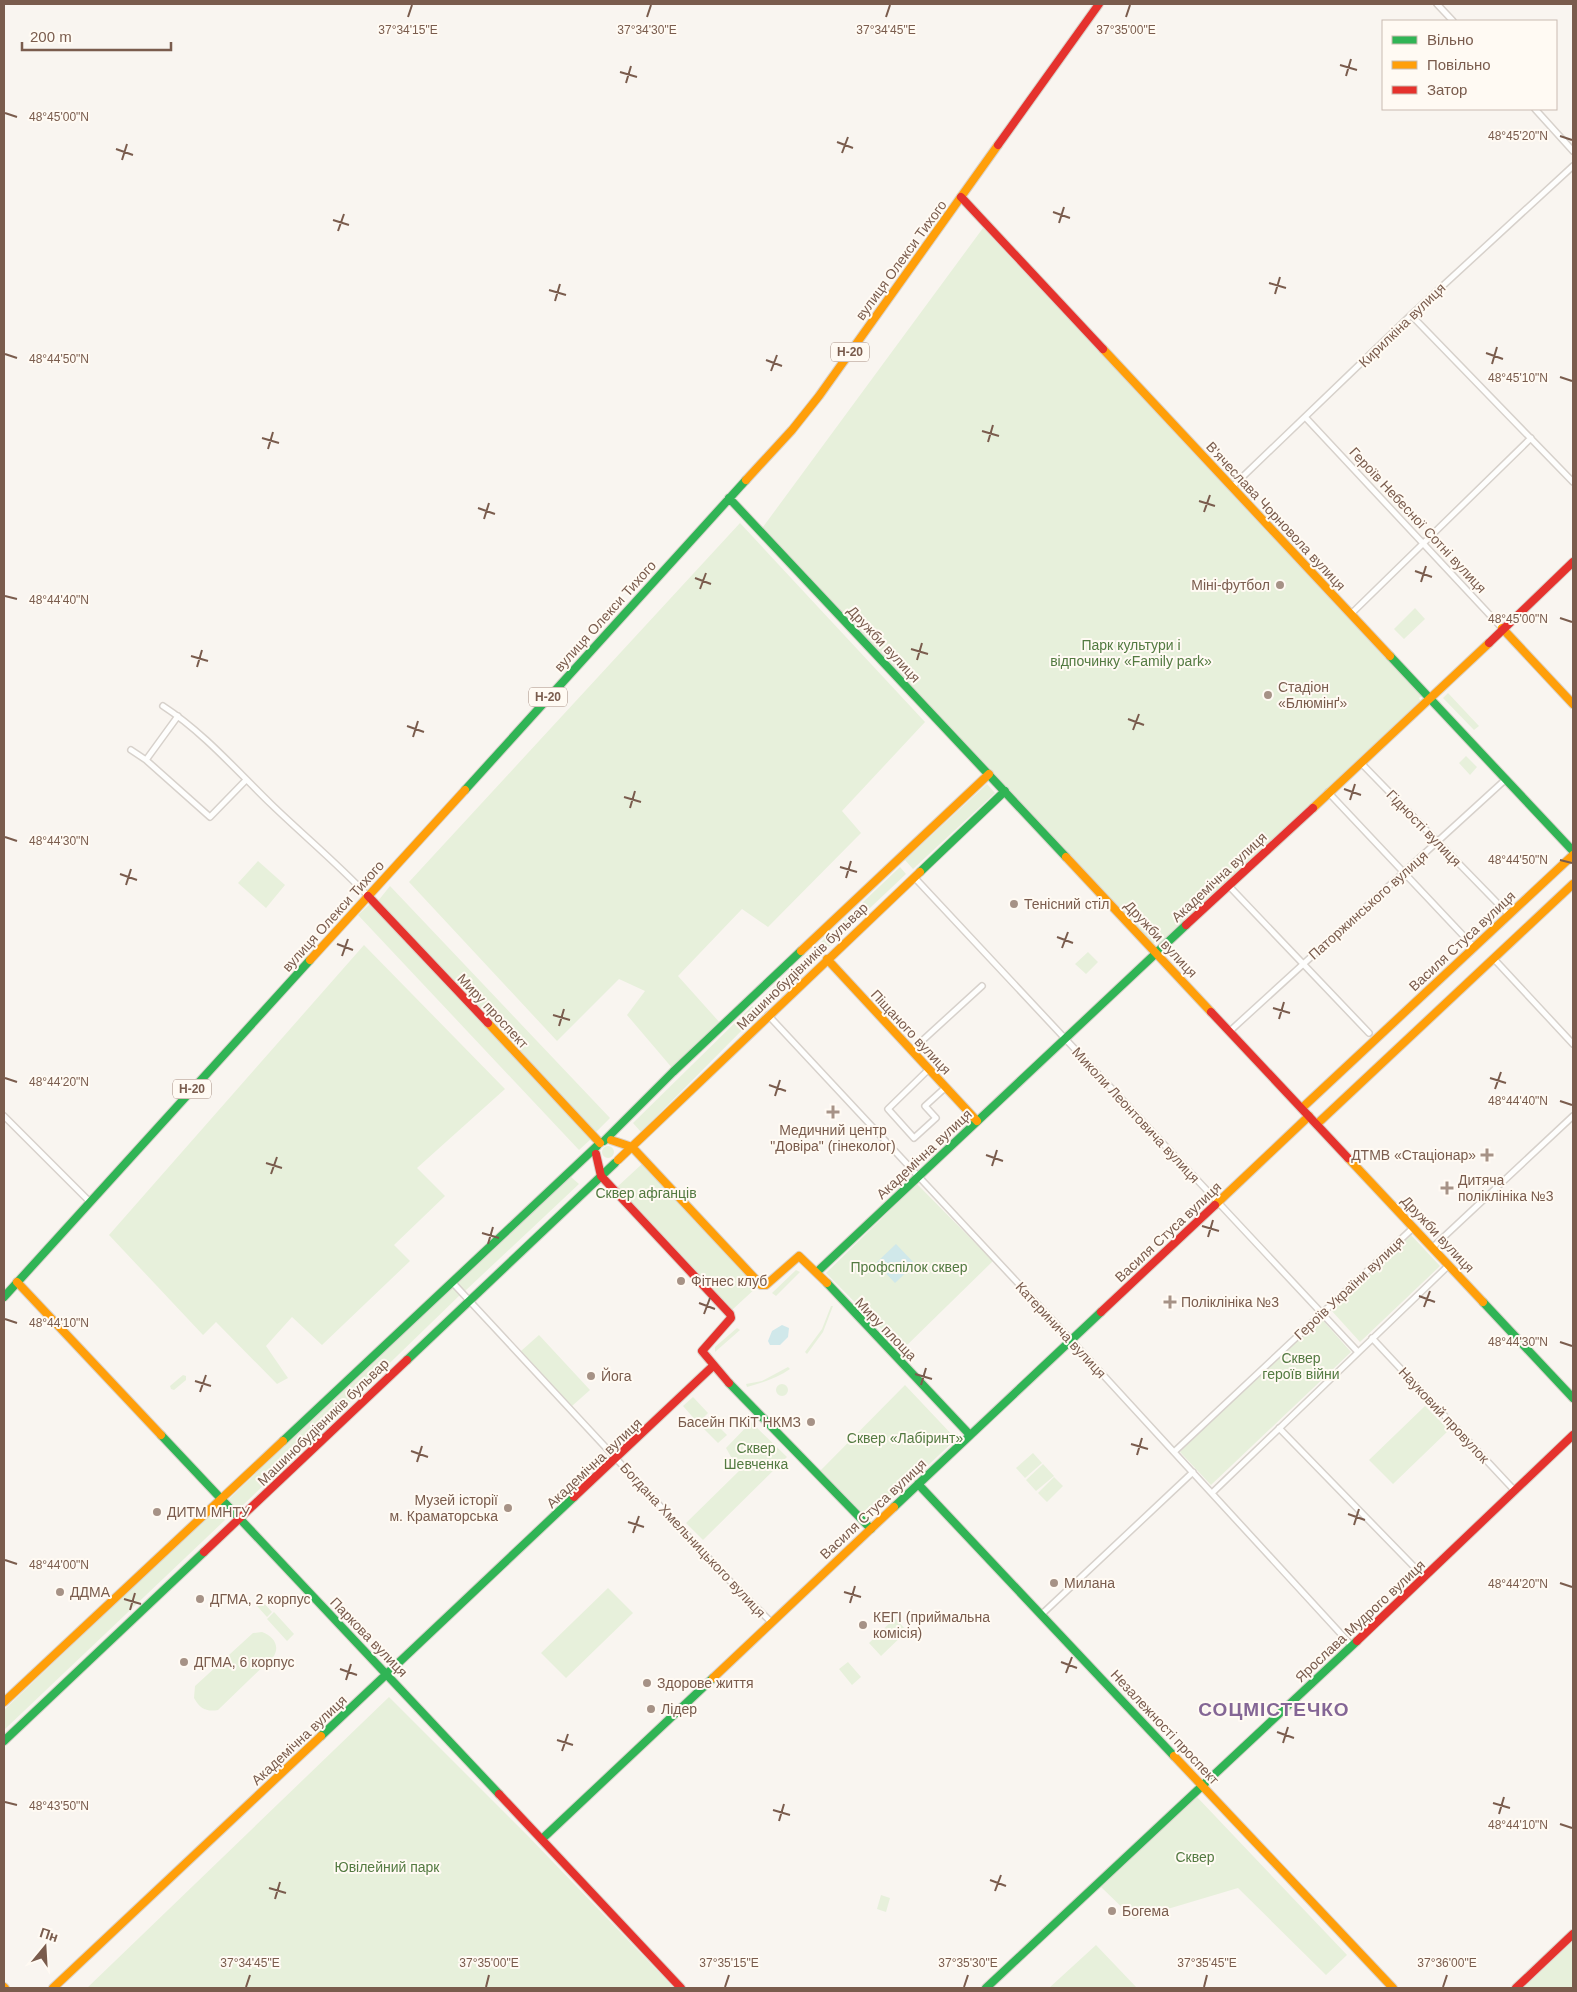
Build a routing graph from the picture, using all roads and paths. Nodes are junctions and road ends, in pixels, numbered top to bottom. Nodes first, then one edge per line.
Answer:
1 (1099, 4) edge
2 (1437, 4) edge
3 (1452, 20) edge
4 (1535, 110) edge
5 (1573, 151) edge
6 (1573, 166) edge
7 (960, 197) junction
8 (1411, 315) junction
9 (1306, 418) junction
10 (1531, 438) junction
11 (1573, 482) edge
12 (1232, 487) junction
13 (729, 498) junction
14 (1422, 543) junction
15 (1573, 562) edge
16 (1351, 614) junction
17 (1502, 628) junction
18 (1431, 699) junction
19 (1573, 704) edge
20 (163, 706) dead end
21 (178, 716) junction
22 (131, 750) dead end
23 (146, 760) junction
24 (1360, 762) junction
25 (989, 774) junction
26 (1506, 779) junction
27 (246, 780) junction
28 (1005, 792) junction
29 (1328, 792) junction
30 (1438, 841) junction
31 (1573, 853) edge
32 (1404, 872) junction
33 (914, 877) junction
34 (1573, 884) edge
35 (1228, 885) junction
36 (368, 896) junction
37 (1509, 915) junction
38 (1474, 947) junction
39 (1156, 952) junction
40 (1494, 958) junction
41 (827, 959) junction
42 (1304, 964) junction
43 (982, 986) dead end
44 (768, 1016) junction
45 (1230, 1031) junction
46 (1370, 1033) dead end
47 (1065, 1039) junction
48 (1573, 1044) edge
49 (912, 1050) junction
50 (929, 1069) junction
51 (946, 1087) junction
52 (1302, 1108) junction
53 (4, 1116) edge
54 (1310, 1116) junction
55 (1573, 1116) edge
56 (977, 1121) junction
57 (1317, 1124) junction
58 (602, 1145) junction
59 (632, 1148) junction
60 (616, 1161) junction
61 (601, 1176) junction
62 (918, 1176) junction
63 (90, 1202) junction
64 (1218, 1202) junction
65 (1414, 1227) junction
66 (1433, 1247) junction
67 (1449, 1264) junction
68 (817, 1272) junction
69 (17, 1282) junction
70 (452, 1282) junction
71 (826, 1282) joint
72 (4, 1297) edge
73 (469, 1300) junction
74 (1322, 1314) junction
75 (1372, 1338) junction
76 (1071, 1340) junction
77 (1358, 1352) junction
78 (713, 1366) junction
79 (1573, 1398) edge
80 (1279, 1428) junction
81 (970, 1435) junction
82 (1573, 1435) edge
83 (1174, 1452) junction
84 (616, 1458) junction
85 (1193, 1472) junction
86 (918, 1484) junction
87 (1514, 1491) junction
88 (1212, 1493) junction
89 (220, 1498) junction
90 (239, 1519) junction
91 (871, 1529) junction
92 (1424, 1577) junction
93 (1042, 1614) junction
94 (771, 1622) junction
95 (1352, 1646) junction
96 (388, 1674) junction
97 (4, 1702) edge
98 (4, 1740) edge
99 (1203, 1786) junction
100 (542, 1839) junction
101 (1573, 1934) edge
102 (53, 1988) edge
103 (682, 1988) edge
104 (986, 1988) edge
105 (1394, 1988) edge
106 (1516, 1988) edge

1 - 7 street, вулиця Олекси Тихого / Н-20
2 - 3 street
4 - 5 street
6 - 8 street, Кирилкіна вулиця
7 - 12 street, В'ячеслава Чорновола вулиця
7 - 13 street, вулиця Олекси Тихого / Н-20
8 - 9 street, Кирилкіна вулиця
8 - 10 street
9 - 12 street, Кирилкіна вулиця
9 - 14 street, Героїв Небесної Сотні вулиця
10 - 11 street
10 - 14 street
12 - 16 street, В'ячеслава Чорновола вулиця
13 - 25 street, Дружби вулиця
13 - 36 street, вулиця Олекси Тихого / Н-20
14 - 16 street
14 - 17 street, Героїв Небесної Сотні вулиця
15 - 17 street, Академічна вулиця
16 - 18 street, В'ячеслава Чорновола вулиця
17 - 18 street, Академічна вулиця
17 - 19 street, Героїв Небесної Сотні вулиця
18 - 24 street, Академічна вулиця
18 - 26 street, В'ячеслава Чорновола вулиця
20 - 21 street
21 - 23 street
21 - 27 street
22 - 23 street
23 - 27 street
24 - 29 street, Академічна вулиця
24 - 30 street, Гідності вулиця
25 - 28 street, Дружби вулиця
25 - 58 street, Машинобудівників бульвар
26 - 30 street, Паторжинського вулиця
26 - 31 street, В'ячеслава Чорновола вулиця
27 - 36 street
28 - 33 street, Машинобудівників бульвар
28 - 39 street, Дружби вулиця
29 - 32 street
29 - 35 street, Академічна вулиця
30 - 32 street, Паторжинського вулиця
30 - 37 street, Гідності вулиця
31 - 37 street, Василя Стуса вулиця
32 - 38 street
32 - 42 street, Паторжинського вулиця
33 - 41 street, Машинобудівників бульвар
33 - 47 street, Миколи Леонтовича вулиця
34 - 40 street
35 - 39 street, Академічна вулиця
35 - 42 street
36 - 58 street, Миру проспект
36 - 63 street, вулиця Олекси Тихого / Н-20
37 - 38 street, Василя Стуса вулиця
38 - 52 street, Василя Стуса вулиця
39 - 45 street, Дружби вулиця
39 - 47 street, Академічна вулиця
40 - 48 street
40 - 57 street
41 - 44 street, Машинобудівників бульвар
41 - 49 street, Піщаного вулиця
42 - 45 street, Паторжинського вулиця
42 - 46 street
43 - 49 street
44 - 59 street, Машинобудівників бульвар
44 - 62 street, Катеринича вулиця
45 - 52 street, Дружби вулиця
47 - 56 street, Академічна вулиця
47 - 64 street, Миколи Леонтовича вулиця
49 - 50 street, Піщаного вулиця
50 - 51 street, Піщаного вулиця
50 - 51 street
51 - 56 street, Піщаного вулиця
52 - 54 street, Дружби вулиця
53 - 63 street
54 - 57 street, Дружби вулиця
54 - 64 street, Василя Стуса вулиця
55 - 66 street
56 - 62 street, Академічна вулиця
57 - 65 street, Дружби вулиця
58 - 59 street, Миру проспект
58 - 60 street
58 - 60 street
58 - 61 street
58 - 70 street, Машинобудівників бульвар
59 - 60 street, Машинобудівників бульвар
59 - 68 street, Миру проспект
60 - 61 street, Машинобудівників бульвар
61 - 73 street, Машинобудівників бульвар
61 - 78 street
62 - 68 street, Академічна вулиця
62 - 76 street, Катеринича вулиця
63 - 69 street, вулиця Олекси Тихого / Н-20
64 - 74 street, Миколи Леонтовича вулиця
64 - 76 street, Василя Стуса вулиця
65 - 66 street, Дружби вулиця
65 - 74 street, Героїв України вулиця
66 - 67 street, Дружби вулиця
67 - 75 street
67 - 79 street, Дружби вулиця
68 - 71 street, Миру проспект
69 - 72 street, вулиця Олекси Тихого / Н-20
69 - 89 street, Паркова вулиця
70 - 73 street, Богдана Хмельницького вулиця
70 - 89 street, Машинобудівників бульвар
71 - 81 street, Миру площа
73 - 84 street, Богдана Хмельницького вулиця
73 - 90 street, Машинобудівників бульвар
74 - 77 street, Миколи Леонтовича вулиця
74 - 83 street, Героїв України вулиця
75 - 77 street
75 - 87 street, Науковий провулок
76 - 81 street, Василя Стуса вулиця
76 - 83 street, Катеринича вулиця
77 - 80 street
78 - 84 street, Академічна вулиця
78 - 91 street
80 - 88 street
80 - 92 street
81 - 86 street, Василя Стуса вулиця
82 - 87 street, Ярослава Мудрого вулиця
83 - 85 street, Катеринича вулиця
84 - 94 street, Богдана Хмельницького вулиця
84 - 96 street, Академічна вулиця
85 - 88 street, Катеринича вулиця
85 - 93 street
86 - 91 street, Василя Стуса вулиця
86 - 93 street, Незалежності проспект
87 - 92 street, Ярослава Мудрого вулиця
88 - 95 street, Катеринича вулиця
89 - 90 street, Паркова вулиця
89 - 97 street, Машинобудівників бульвар
90 - 96 street, Паркова вулиця
90 - 98 street, Машинобудівників бульвар
91 - 94 street, Василя Стуса вулиця
92 - 95 street, Ярослава Мудрого вулиця
93 - 99 street, Незалежності проспект
94 - 100 street, Василя Стуса вулиця
95 - 99 street, Ярослава Мудрого вулиця
96 - 100 street, Паркова вулиця
96 - 102 street, Академічна вулиця
99 - 104 street, Ярослава Мудрого вулиця
99 - 105 street, Незалежності проспект
100 - 103 street, Паркова вулиця
101 - 106 street

